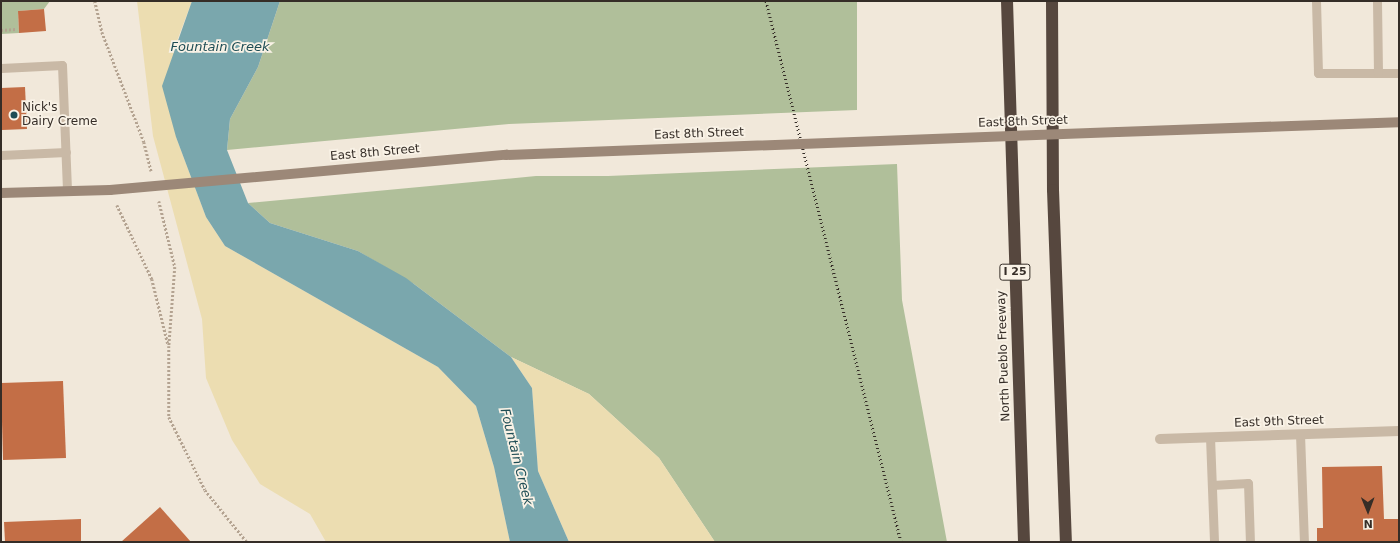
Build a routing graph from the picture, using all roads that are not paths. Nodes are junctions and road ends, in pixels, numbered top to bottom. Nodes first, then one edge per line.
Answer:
1 (1007, 1) edge
2 (1052, 1) edge
3 (1316, 1) edge
4 (1377, 1) edge
5 (1, 68) edge
6 (1399, 72) edge
7 (1378, 73) junction
8 (1399, 122) edge
9 (66, 152) junction
10 (1, 155) edge
11 (67, 191) junction
12 (1, 193) edge
13 (1399, 431) edge
14 (1300, 434) junction
15 (1210, 437) junction
16 (1160, 439) dead end
17 (1212, 485) junction
18 (1024, 542) edge
19 (1066, 542) edge
20 (1214, 542) edge
21 (1250, 542) edge
22 (1304, 542) edge

1 - 18 highway, North Pueblo Freeway / I 25
2 - 19 highway
3 - 7 lane
4 - 7 lane
5 - 9 lane
6 - 7 lane
8 - 11 street, East 8th Street, bridge
9 - 10 lane
9 - 11 lane
11 - 12 street, East 8th Street
13 - 14 street, East 9th Street
14 - 15 street, East 9th Street
14 - 22 lane
15 - 16 street, East 9th Street
15 - 17 lane
17 - 20 lane
17 - 21 lane

